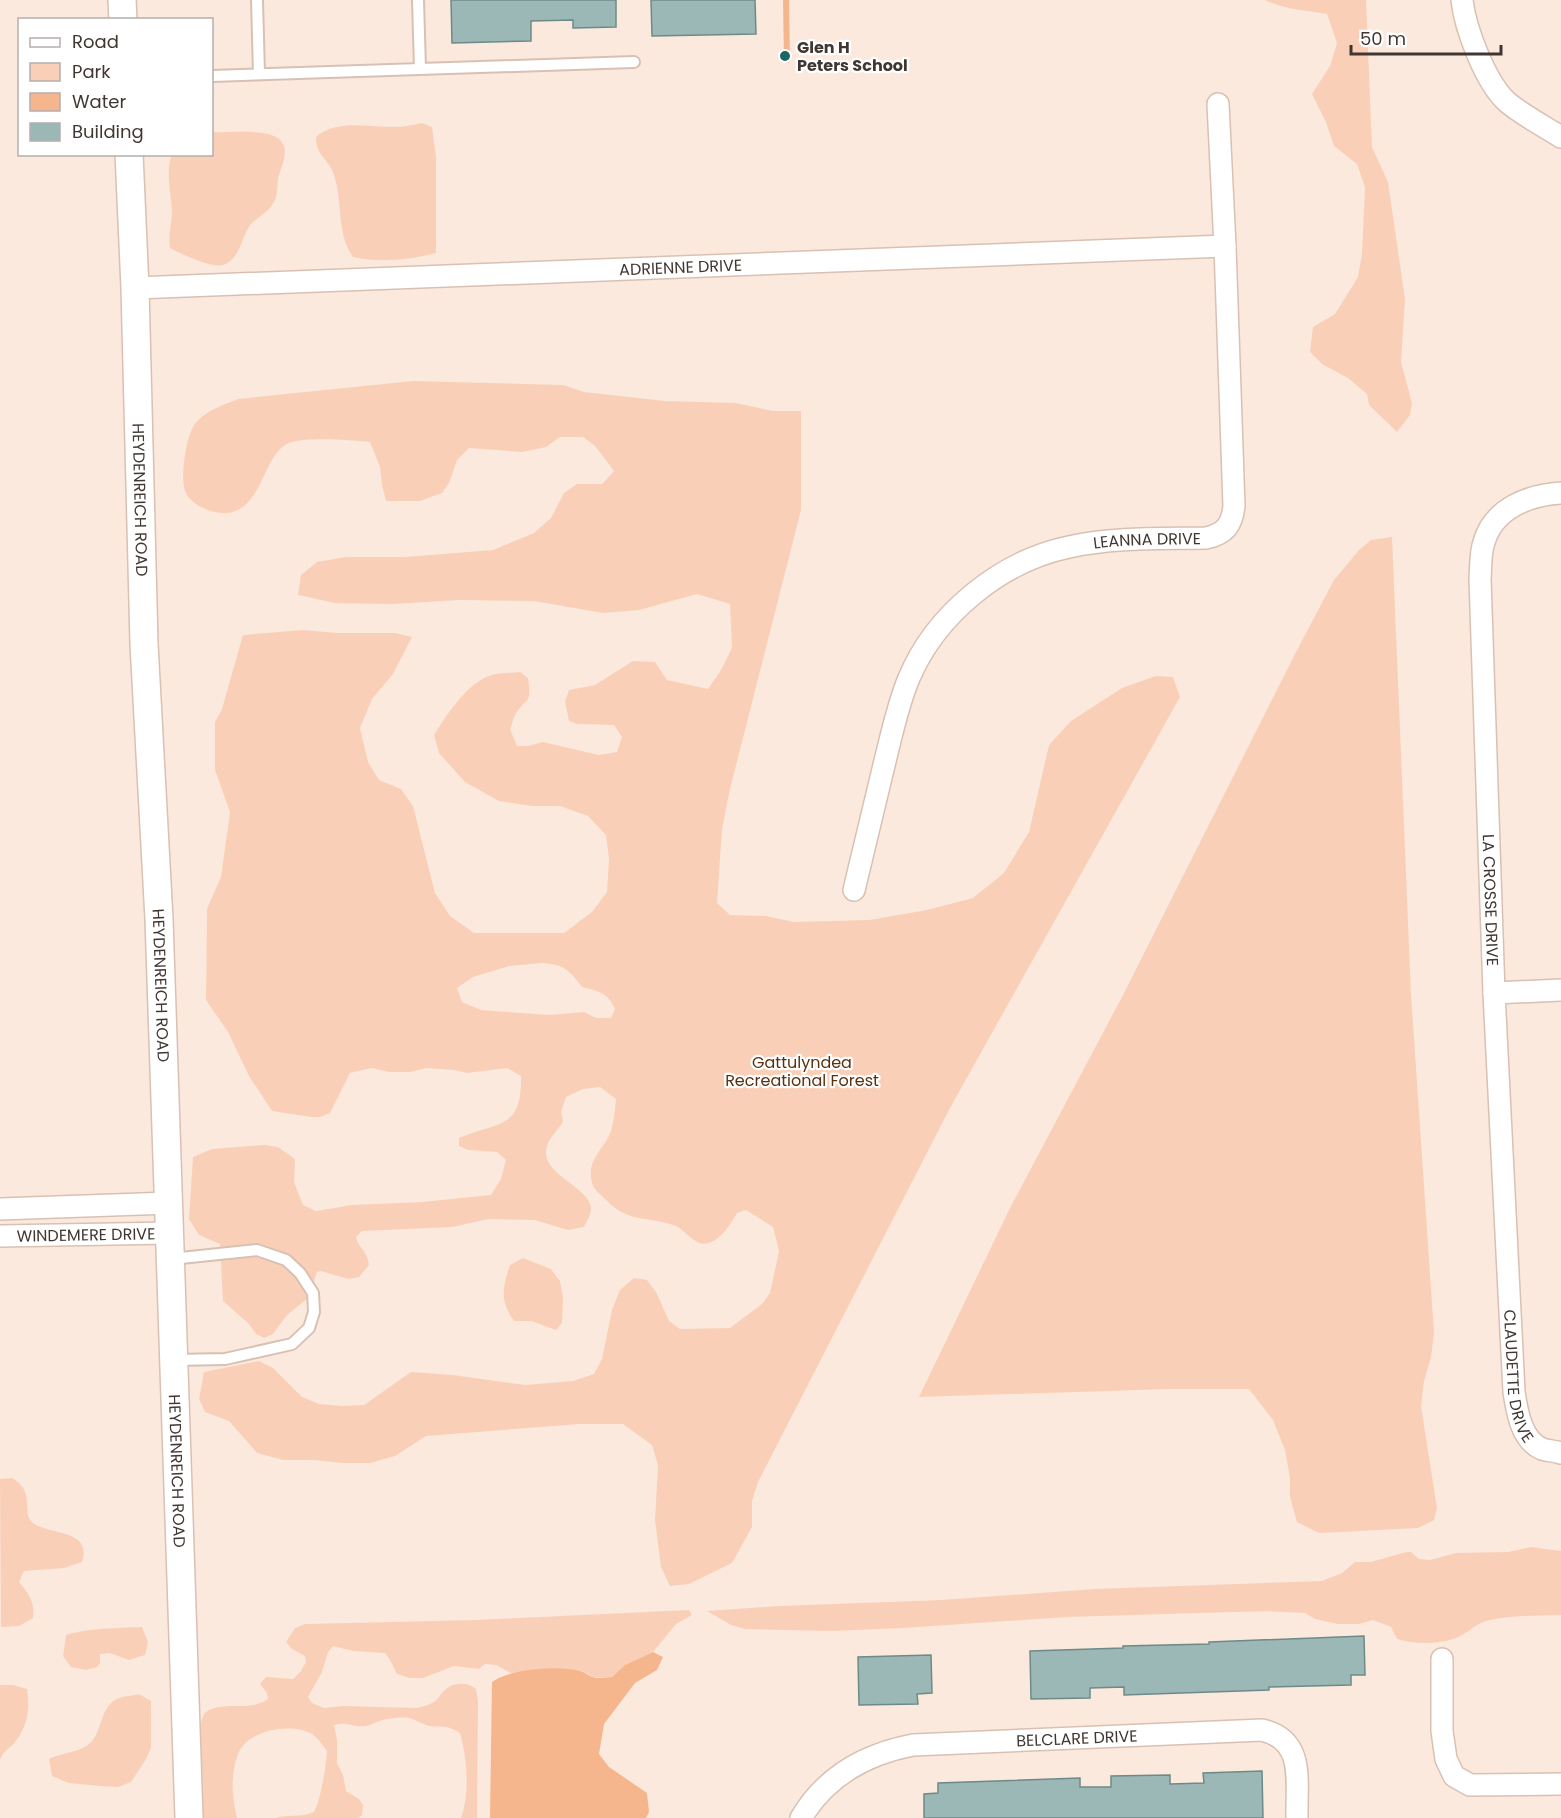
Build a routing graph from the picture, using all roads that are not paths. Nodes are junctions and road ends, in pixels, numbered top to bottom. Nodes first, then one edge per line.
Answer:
1 (123, 0) edge
2 (257, 0) edge
3 (418, 0) edge
4 (1462, 0) edge
5 (123, 18) edge
6 (634, 62) dead end
7 (420, 69) junction
8 (259, 74) junction
9 (213, 76) edge
10 (1218, 104) dead end
11 (1561, 137) edge
12 (129, 156) edge
13 (1225, 246) junction
14 (135, 288) junction
15 (1561, 493) edge
16 (854, 890) dead end
17 (1561, 990) edge
18 (1494, 993) junction
19 (169, 1203) junction
20 (0, 1209) edge
21 (0, 1236) edge
22 (170, 1246) junction
23 (1507, 1274) joint
24 (174, 1360) junction
25 (1561, 1453) edge
26 (1442, 1659) dead end
27 (1561, 1784) edge
28 (189, 1818) edge
29 (801, 1818) edge
30 (1298, 1818) edge

1 - 5 street
2 - 8 lane
3 - 7 lane
4 - 11 street
6 - 7 lane
7 - 8 lane
8 - 9 lane
10 - 13 street, LEANNA DRIVE
12 - 14 street, HEYDENREICH ROAD
13 - 14 street, ADRIENNE DRIVE
13 - 16 street, LEANNA DRIVE
14 - 19 street, HEYDENREICH ROAD
15 - 18 street, LA CROSSE DRIVE
17 - 18 street
18 - 23 street, LA CROSSE DRIVE
19 - 20 street, WINDEMERE DRIVE
19 - 22 street, HEYDENREICH ROAD
21 - 22 street, WINDEMERE DRIVE
22 - 24 street, HEYDENREICH ROAD
22 - 24 lane
23 - 25 street, CLAUDETTE DRIVE
24 - 28 street, HEYDENREICH ROAD
26 - 27 street
29 - 30 street, BELCLARE DRIVE

